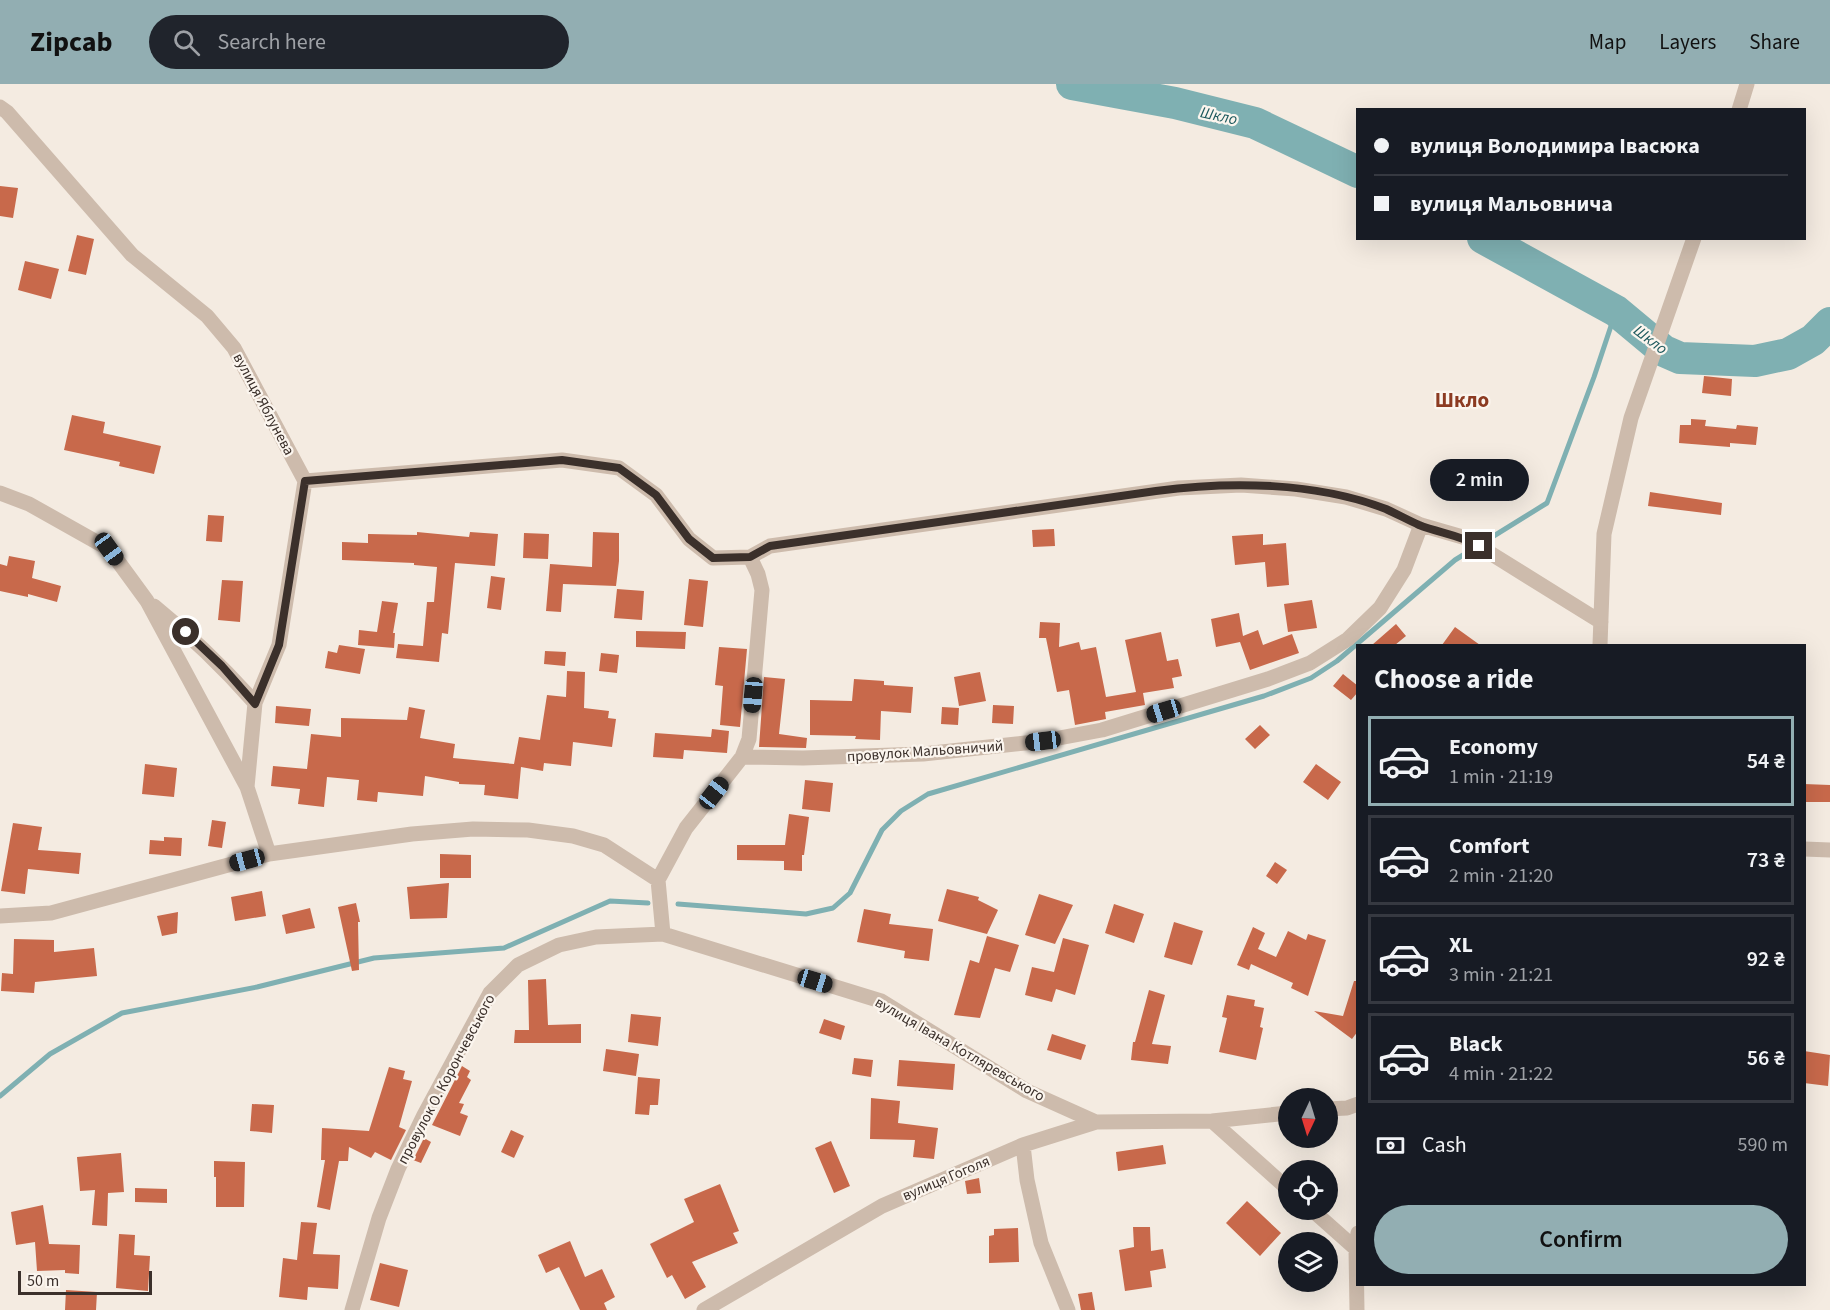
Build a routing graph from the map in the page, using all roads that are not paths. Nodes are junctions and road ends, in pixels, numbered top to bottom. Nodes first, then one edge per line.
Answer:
1 (1747, 84) edge
2 (0, 108) edge
3 (1739, 108) edge
4 (1693, 240) edge
5 (305, 481) junction
6 (0, 493) edge
7 (1421, 525) junction
8 (750, 557) junction
9 (147, 601) junction
10 (1601, 622) junction
11 (1600, 644) edge
12 (255, 704) junction
13 (742, 757) junction
14 (247, 787) junction
15 (1806, 849) edge
16 (1830, 850) edge
17 (268, 854) junction
18 (658, 880) junction
19 (0, 916) edge
20 (663, 934) junction
21 (1356, 1105) edge
22 (1338, 1108) edge
23 (1278, 1114) edge
24 (1212, 1121) junction
25 (1096, 1122) junction
26 (1023, 1145) junction
27 (1278, 1180) edge
28 (1327, 1220) edge
29 (1356, 1240) edge
30 (1357, 1286) edge
31 (352, 1310) edge
32 (704, 1310) edge
33 (1068, 1310) edge
34 (1357, 1310) edge

1 - 3 street
2 - 5 street, вулиця Яблунева
4 - 10 street
5 - 8 street
5 - 12 street
6 - 9 street
7 - 8 street
7 - 10 street
7 - 13 street, провулок Мальовничий
8 - 13 street
9 - 12 street
9 - 14 street
10 - 11 street
12 - 14 street
13 - 18 street
14 - 17 street
15 - 16 street
17 - 18 street
17 - 19 street
18 - 20 street
20 - 25 street, вулиця Івана Котляревського
20 - 31 street, провулок О. Корончевського
21 - 22 street
23 - 24 street, вулиця Гоголя
24 - 25 street, вулиця Гоголя
24 - 27 street
25 - 26 street, вулиця Гоголя
26 - 32 street, вулиця Гоголя
26 - 33 street
28 - 29 street
30 - 34 street

